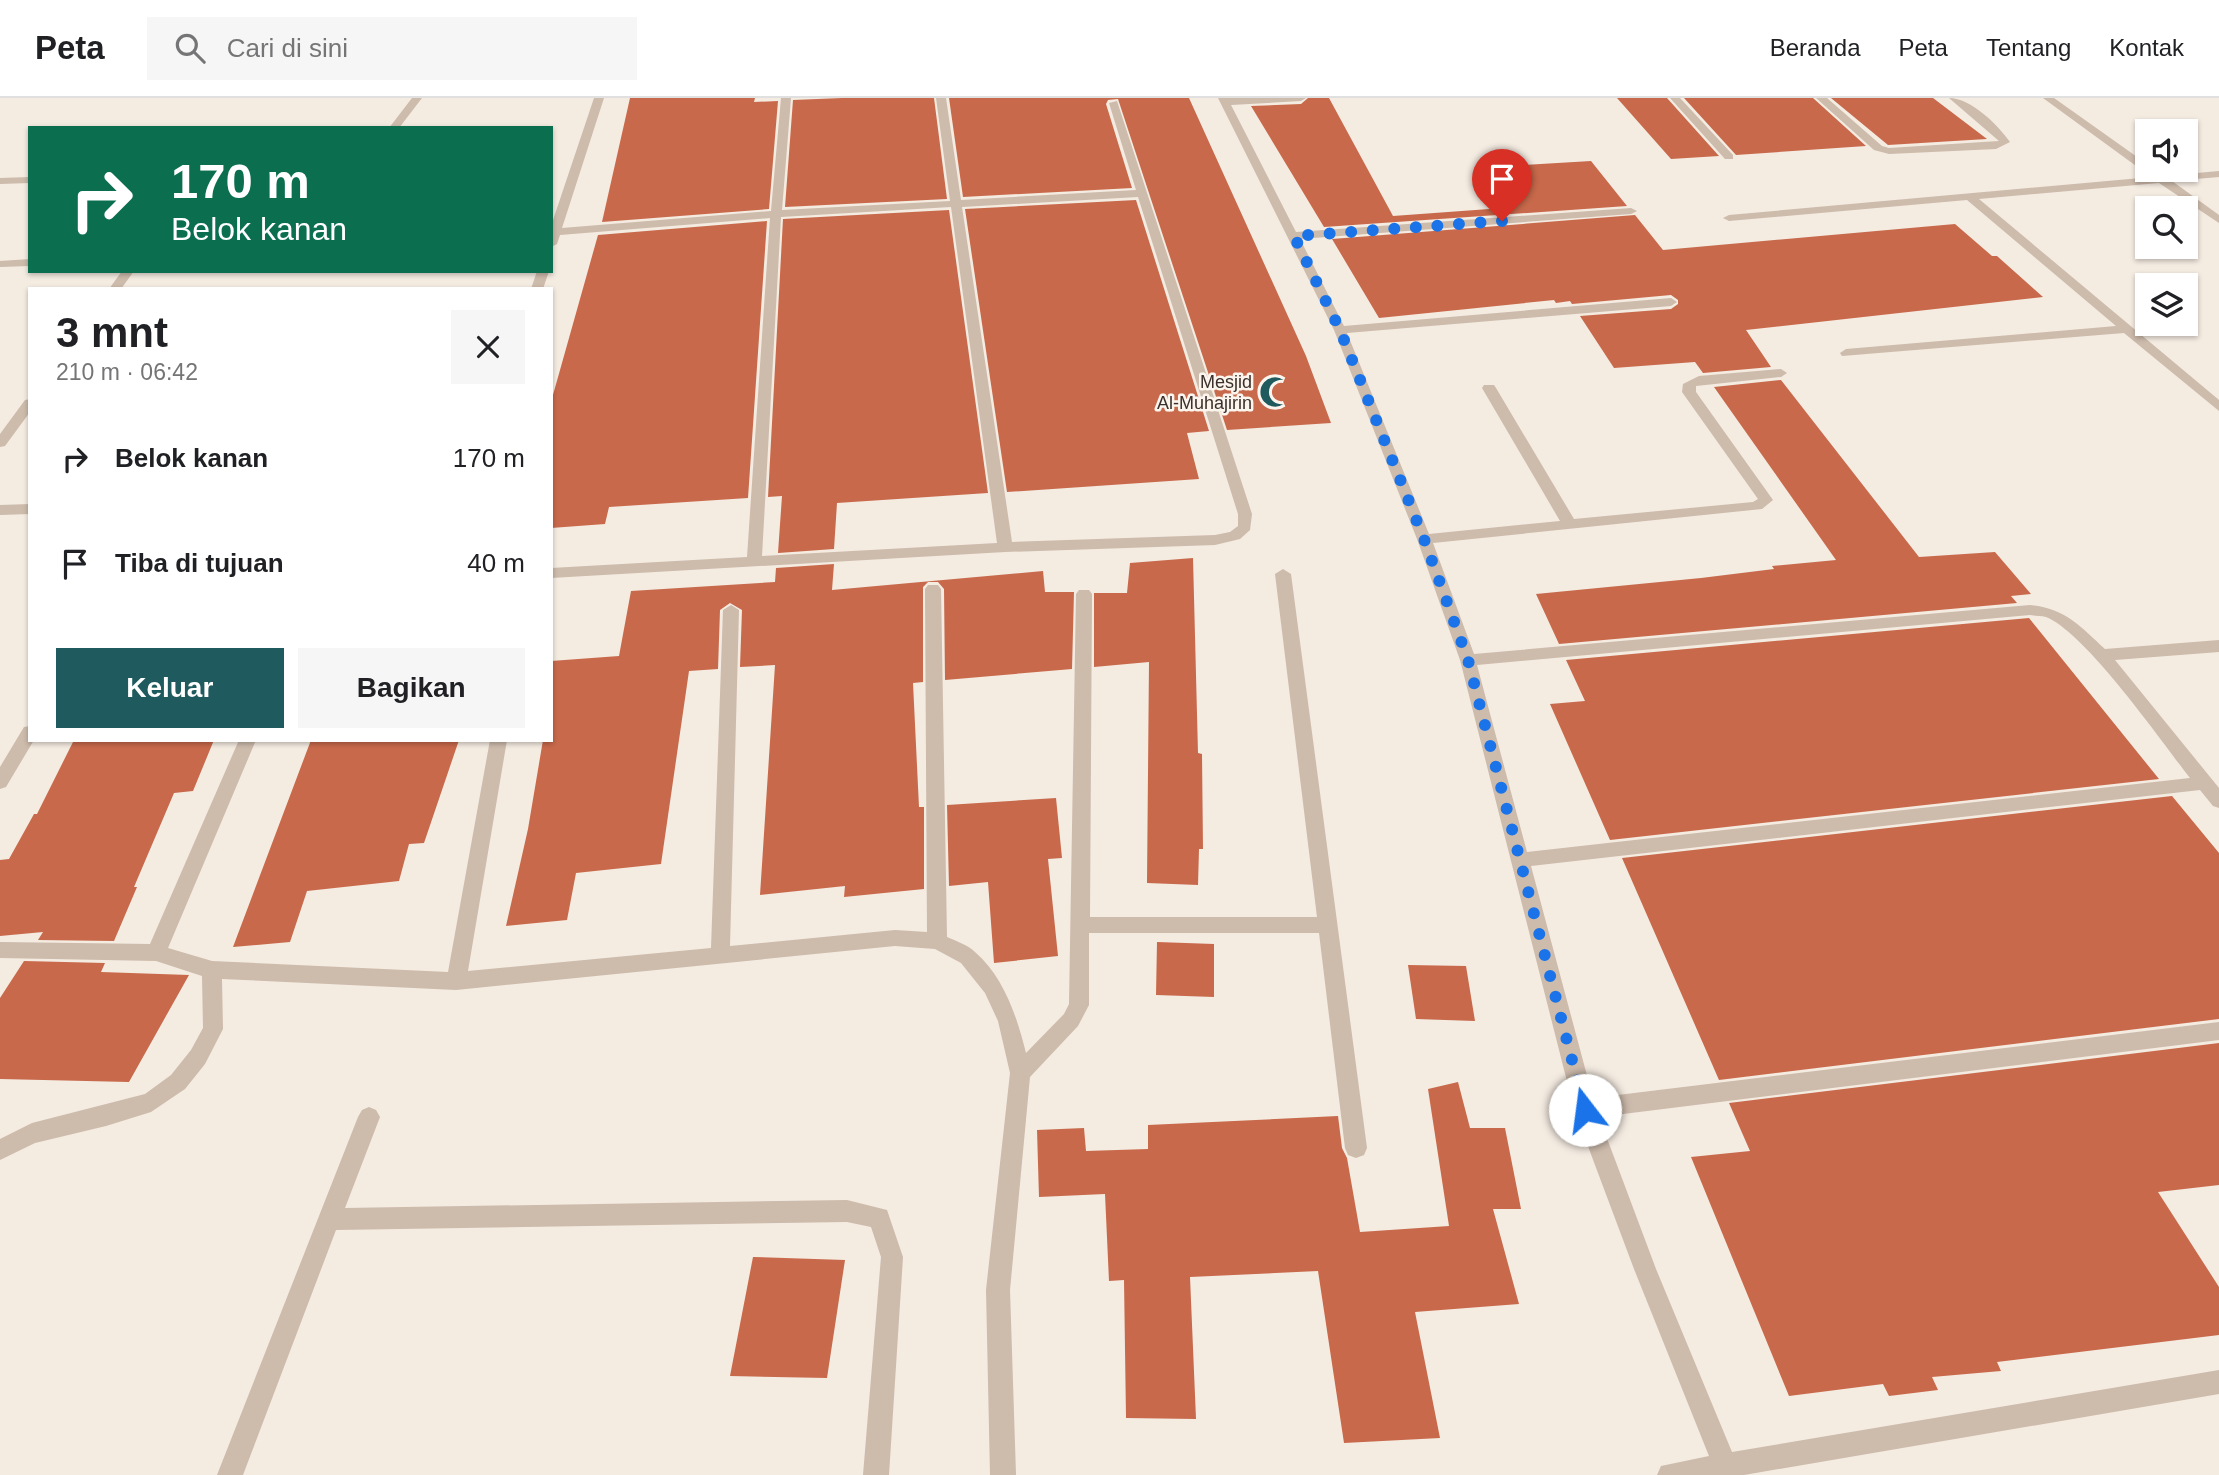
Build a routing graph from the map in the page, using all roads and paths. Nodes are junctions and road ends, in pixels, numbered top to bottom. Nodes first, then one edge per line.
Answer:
1 (417, 98) edge
2 (599, 98) edge
3 (786, 98) edge
4 (941, 98) edge
5 (1301, 98) edge
6 (1675, 98) edge
7 (1821, 98) edge
8 (1954, 98) edge
9 (2048, 98) edge
10 (1224, 100) edge
11 (1114, 103) dead end
12 (396, 126) edge
13 (1729, 157) dead end
14 (2135, 160) edge
15 (2219, 174) edge
16 (2198, 176) edge
17 (28, 180) edge
18 (0, 181) edge
19 (2135, 181) edge
20 (2165, 182) edge
21 (1143, 193) junction
22 (1969, 196) junction
23 (954, 204) junction
24 (1631, 211) dead end
25 (776, 214) junction
26 (1729, 218) dead end
27 (2219, 220) edge
28 (555, 232) junction
29 (1294, 236) junction
30 (553, 238) edge
31 (28, 262) edge
32 (0, 264) edge
33 (1671, 302) dead end
34 (2124, 328) junction
35 (1340, 330) junction
36 (1846, 353) dead end
37 (1781, 373) dead end
38 (1489, 388) dead end
39 (28, 406) edge
40 (2219, 407) edge
41 (0, 443) edge
42 (28, 509) edge
43 (0, 510) edge
44 (1569, 524) junction
45 (1424, 539) junction
46 (1005, 547) junction
47 (754, 561) junction
48 (553, 573) edge
49 (1283, 574) dead end
50 (933, 589) dead end
51 (1084, 594) dead end
52 (731, 610) dead end
53 (2219, 646) edge
54 (2102, 655) junction
55 (1468, 660) junction
56 (28, 735) edge
57 (247, 742) edge
58 (499, 742) edge
59 (0, 782) edge
60 (2204, 783) junction
61 (2219, 801) edge
62 (1518, 860) junction
63 (1082, 925) junction
64 (1328, 925) junction
65 (937, 941) junction
66 (0, 950) edge
67 (156, 953) junction
68 (720, 956) junction
69 (212, 970) junction
70 (456, 981) junction
71 (2219, 1031) edge
72 (1020, 1073) junction
73 (1585, 1110) junction
74 (369, 1117) dead end
75 (1356, 1148) dead end
76 (0, 1150) edge
77 (332, 1219) junction
78 (2219, 1382) edge
79 (1725, 1465) junction
80 (1680, 1474) edge
81 (230, 1475) edge
82 (876, 1475) edge
83 (1003, 1475) edge

1 - 12 street
2 - 28 street
3 - 25 street
4 - 23 street
5 - 10 street
6 - 13 street
7 - 8 street
9 - 14 street
10 - 29 street
11 - 21 street
15 - 16 street
17 - 18 street
19 - 22 street
20 - 27 street
21 - 23 street
21 - 46 street
22 - 26 street
22 - 34 street
23 - 25 street
23 - 46 street
24 - 29 street
25 - 28 street
25 - 47 street
28 - 30 street
29 - 35 street
31 - 32 street
33 - 35 street
34 - 36 street
34 - 40 street
35 - 45 street
37 - 44 street
38 - 44 street
39 - 41 street
42 - 43 street
44 - 45 street
45 - 55 street
46 - 47 street
47 - 48 street
49 - 64 street
50 - 65 street
51 - 63 street
52 - 68 street
53 - 54 street
54 - 55 street
54 - 60 street
55 - 62 street
56 - 59 street
57 - 67 street
58 - 70 street
60 - 61 street
60 - 62 street
62 - 73 street
63 - 64 street
63 - 72 street
64 - 75 street
65 - 68 street
65 - 72 street
66 - 67 street
67 - 69 street
68 - 70 street
69 - 70 street
69 - 76 street
71 - 73 street
72 - 83 street
73 - 79 street
74 - 77 street
77 - 81 street
77 - 82 street
78 - 79 street
79 - 80 street

